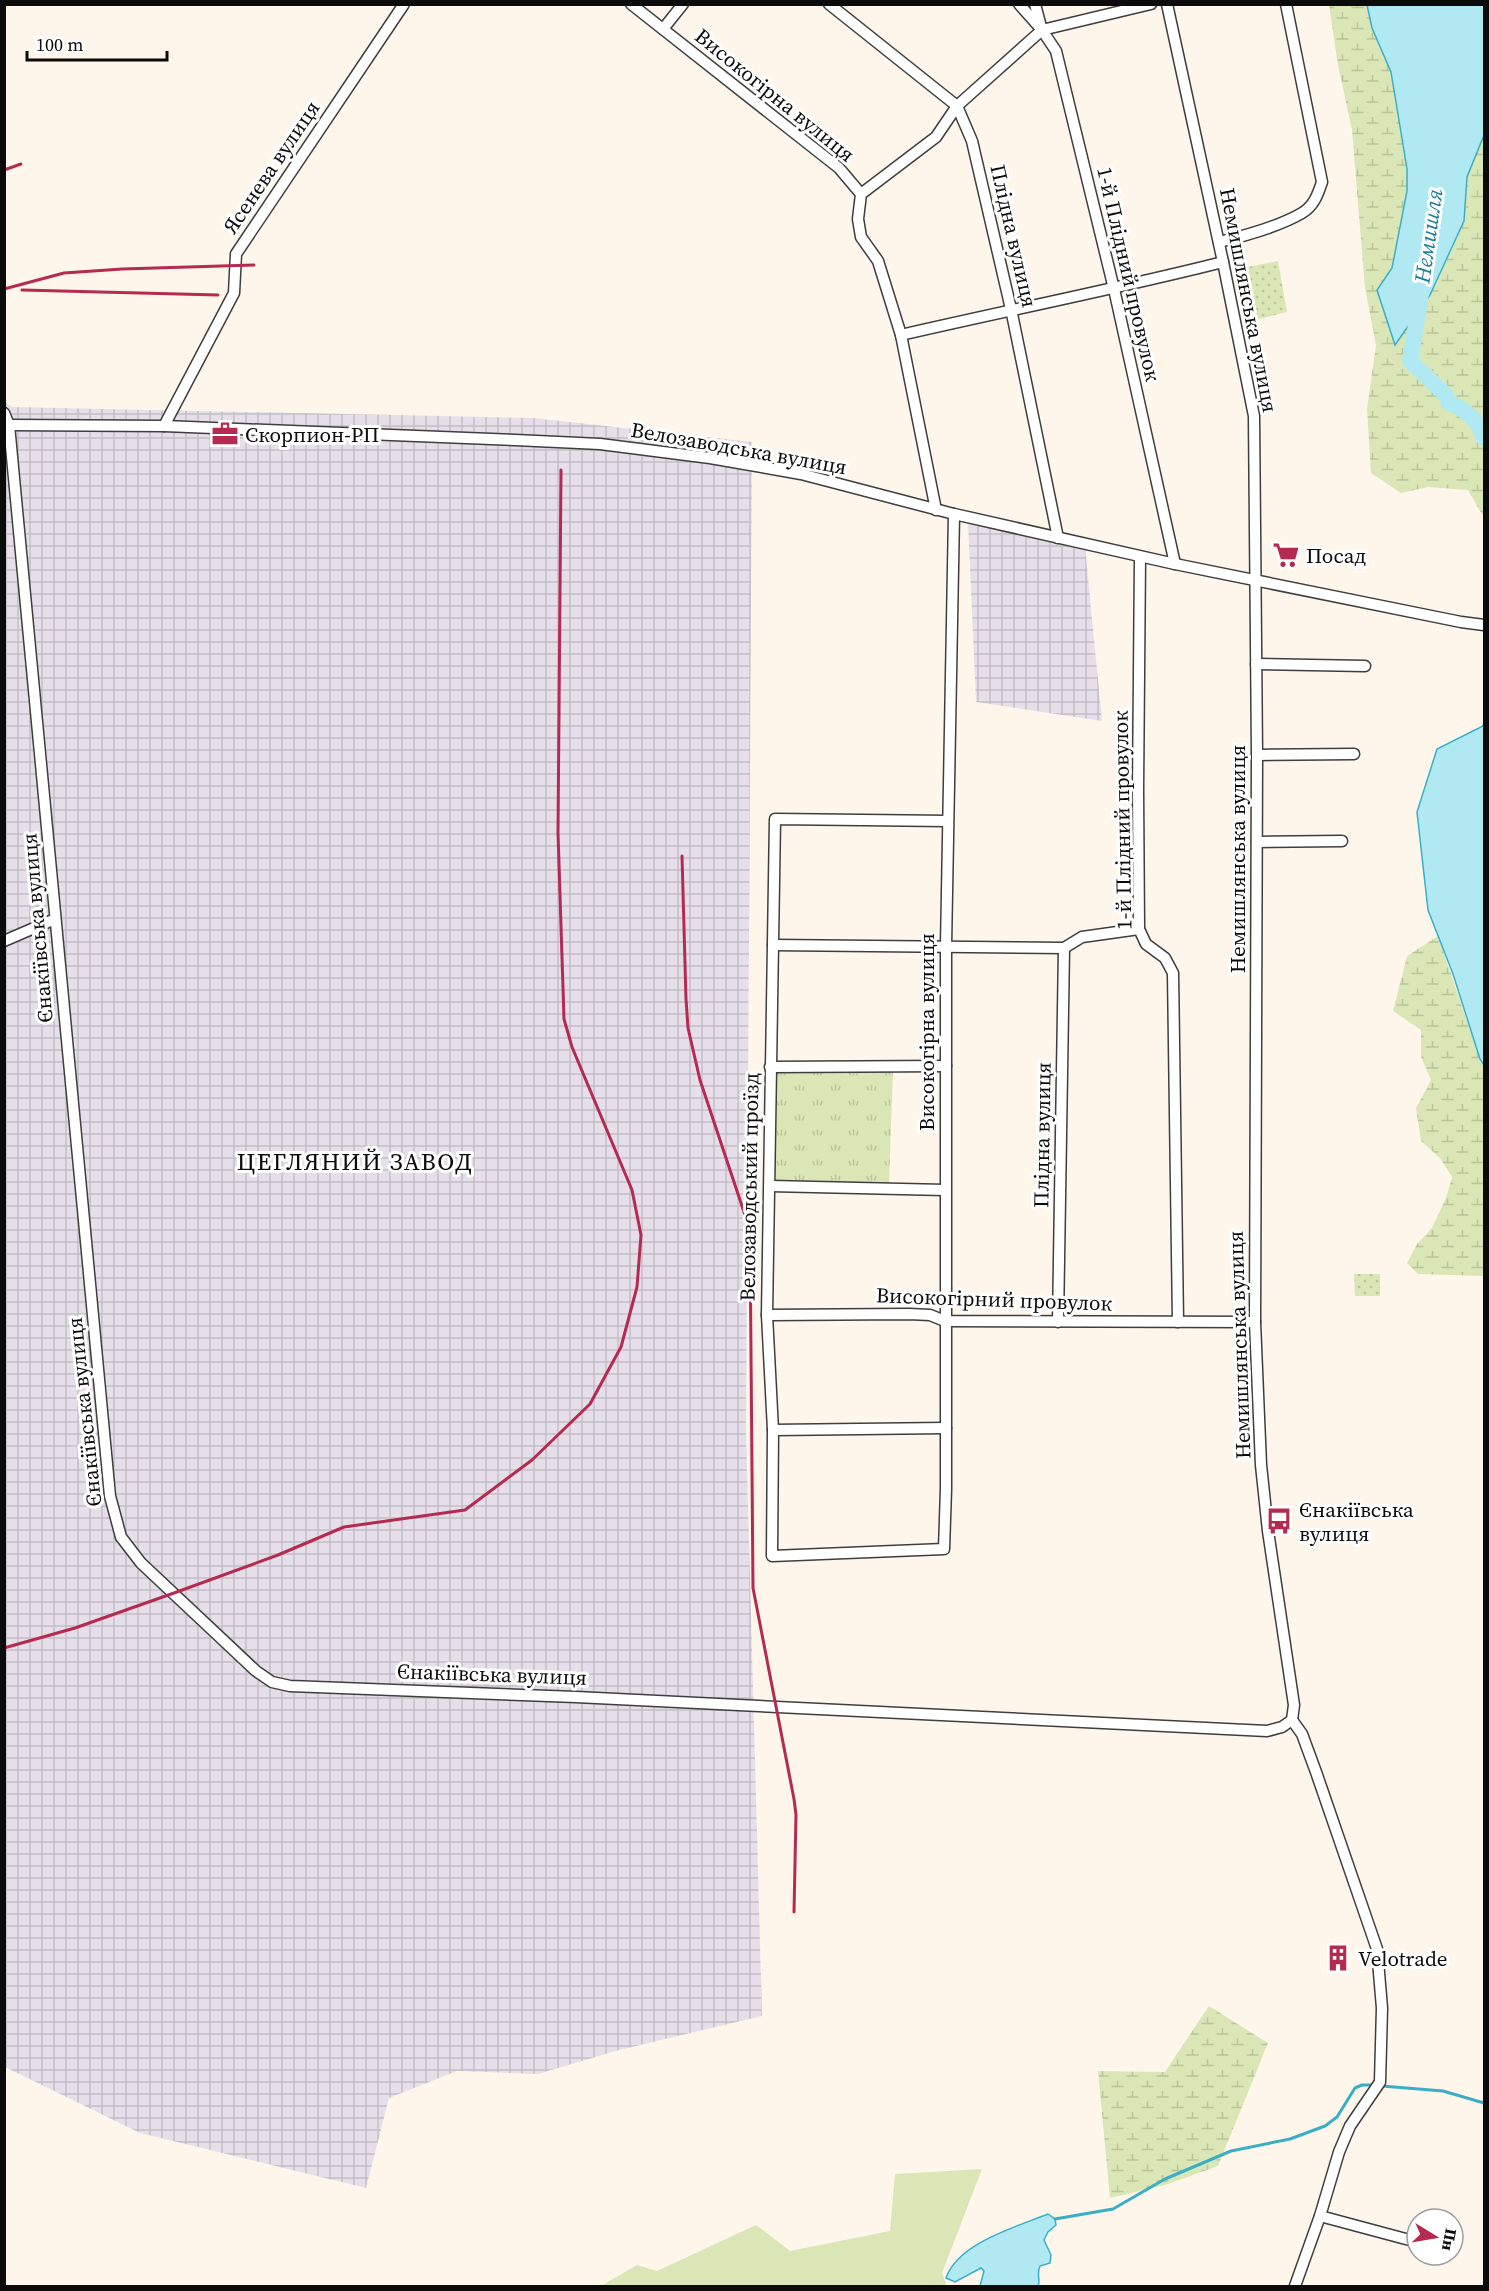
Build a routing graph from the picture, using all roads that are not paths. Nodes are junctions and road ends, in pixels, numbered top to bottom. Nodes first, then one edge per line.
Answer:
1 (404, 4) edge
2 (631, 4) edge
3 (683, 4) edge
4 (829, 4) edge
5 (1019, 4) edge
6 (1035, 4) edge
7 (1151, 4) edge
8 (1167, 4) edge
9 (1286, 4) edge
10 (663, 29) junction
11 (1042, 30) junction
12 (957, 106) junction
13 (861, 194) junction
14 (1219, 242) junction
15 (1223, 262) junction
16 (1114, 289) junction
17 (1011, 309) junction
18 (901, 335) junction
19 (4, 413) edge
20 (9, 425) junction
21 (164, 426) junction
22 (936, 510) junction
23 (954, 514) junction
24 (1058, 538) junction
25 (1140, 556) junction
26 (1175, 564) junction
27 (1256, 581) junction
28 (1483, 625) edge
29 (1256, 664) junction
30 (1365, 666) dead end
31 (1354, 754) dead end
32 (1257, 755) junction
33 (948, 821) junction
34 (1342, 841) dead end
35 (1257, 842) junction
36 (55, 919) junction
37 (1139, 929) junction
38 (4, 941) edge
39 (773, 945) junction
40 (946, 946) junction
41 (1064, 948) junction
42 (945, 1066) junction
43 (770, 1067) junction
44 (770, 1186) junction
45 (945, 1190) junction
46 (767, 1315) junction
47 (945, 1321) junction
48 (1058, 1322) junction
49 (1178, 1322) junction
50 (1255, 1322) junction
51 (946, 1428) junction
52 (773, 1430) junction
53 (772, 1556) joint
54 (1292, 1720) junction
55 (1320, 2216) junction
56 (1405, 2239) edge
57 (1295, 2286) edge

1 - 21 street, Ясенева вулиця
2 - 10 street, Високогірна вулиця
3 - 10 street
4 - 12 street, Плідна вулиця
5 - 11 street, 1-й Плідний провулок
6 - 11 street
7 - 11 street
8 - 14 street, Немишлянська вулиця
9 - 14 street
10 - 13 street, Високогірна вулиця
11 - 12 street
11 - 16 street, 1-й Плідний провулок
12 - 13 street
12 - 17 street, Плідна вулиця
13 - 18 street
14 - 15 street, Немишлянська вулиця
15 - 16 street
15 - 27 street, Немишлянська вулиця
16 - 17 street
16 - 26 street, 1-й Плідний провулок
17 - 18 street
17 - 24 street, Плідна вулиця
18 - 22 street
19 - 20 street, Єнакіївська вулиця
20 - 21 street, Велозаводська вулиця
20 - 36 street, Єнакіївська вулиця
21 - 22 street, Велозаводська вулиця
22 - 23 street, Велозаводська вулиця
23 - 24 street, Велозаводська вулиця
23 - 33 street, Високогірна вулиця
24 - 25 street, Велозаводська вулиця
25 - 26 street, Велозаводська вулиця
25 - 37 street, 1-й Плідний провулок
26 - 27 street, Велозаводська вулиця
27 - 28 street, Велозаводська вулиця
27 - 29 street, Немишлянська вулиця
29 - 30 street
29 - 32 street, Немишлянська вулиця
31 - 32 street
32 - 35 street, Немишлянська вулиця
33 - 39 street, Велозаводський проїзд
33 - 40 street, Високогірна вулиця
34 - 35 street
35 - 50 street, Немишлянська вулиця
36 - 38 street
36 - 54 street, Єнакіївська вулиця
37 - 41 street
37 - 49 street, 1-й Плідний провулок
39 - 40 street
39 - 43 street, Велозаводський проїзд
40 - 41 street
40 - 42 street, Високогірна вулиця
41 - 48 street, Плідна вулиця
42 - 43 street
42 - 45 street, Високогірна вулиця
43 - 44 street, Велозаводський проїзд
44 - 45 street
44 - 46 street, Велозаводський проїзд
45 - 47 street, Високогірна вулиця
46 - 47 street, Високогірний провулок
46 - 52 street, Велозаводський проїзд
47 - 48 street, Високогірний провулок
47 - 51 street, Високогірна вулиця
48 - 49 street, Високогірний провулок
49 - 50 street, Високогірний провулок
50 - 54 street, Немишлянська вулиця
51 - 52 street
51 - 53 street, Високогірна вулиця
52 - 53 street, Велозаводський проїзд
54 - 55 street
55 - 56 street
55 - 57 street

